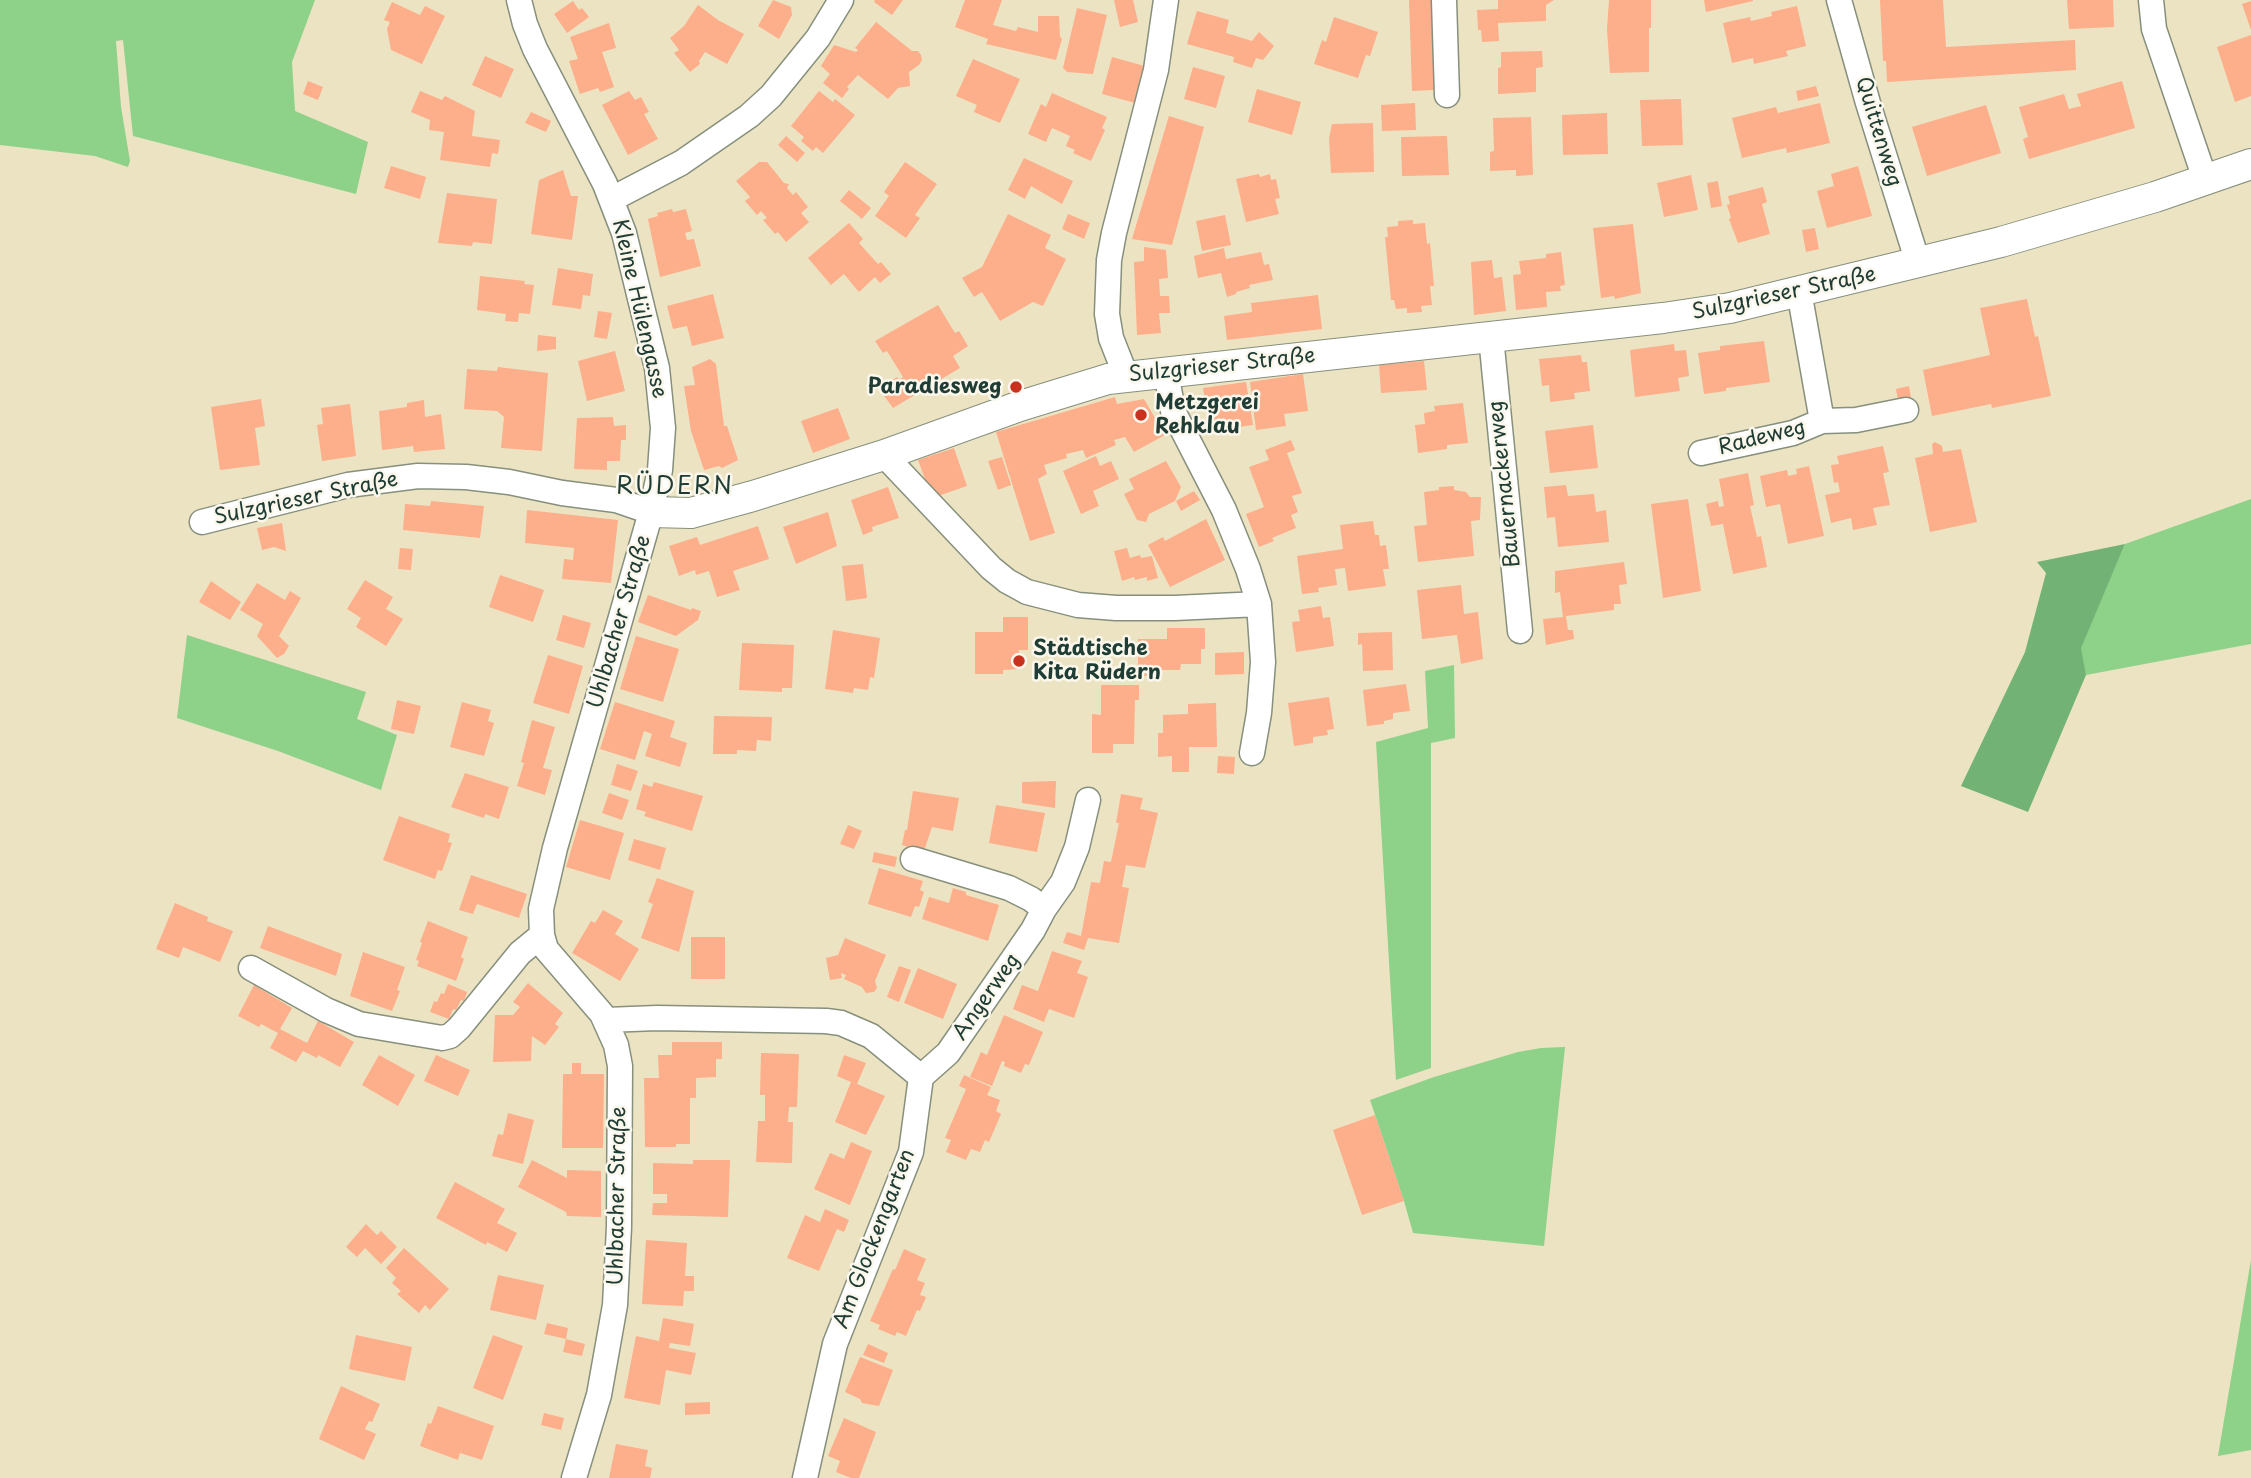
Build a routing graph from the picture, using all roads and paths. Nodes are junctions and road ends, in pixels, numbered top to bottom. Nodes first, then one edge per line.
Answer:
1 (519, 0) edge
2 (841, 0) edge
3 (1166, 0) edge
4 (1444, 0) edge
5 (1839, 0) edge
6 (2151, 0) edge
7 (1447, 95) dead end
8 (2251, 164) edge
9 (2205, 179) junction
10 (612, 199) junction
11 (1918, 263) junction
12 (1799, 291) junction
13 (1491, 337) junction
14 (1166, 372) junction
15 (1125, 376) junction
16 (1906, 410) dead end
17 (1822, 421) junction
18 (1701, 453) dead end
19 (884, 455) junction
20 (651, 512) junction
21 (202, 522) dead end
22 (1259, 604) junction
23 (1520, 631) dead end
24 (1252, 753) dead end
25 (1088, 800) dead end
26 (913, 859) dead end
27 (1044, 909) junction
28 (542, 935) junction
29 (251, 968) dead end
30 (606, 1020) junction
31 (921, 1077) junction
32 (574, 1478) edge
33 (805, 1478) edge

1 - 10 street, Kleine Hülengasse
2 - 10 street
3 - 15 street
4 - 7 street
5 - 11 street, Quittenweg
6 - 9 street
8 - 9 street, Sulzgrieser Straße
9 - 11 street, Sulzgrieser Straße
10 - 20 street, Kleine Hülengasse
11 - 12 street, Sulzgrieser Straße
12 - 13 street, Sulzgrieser Straße
12 - 17 street, Radeweg
13 - 14 street, Sulzgrieser Straße
13 - 23 street, Bauernackerweg
14 - 15 street, Sulzgrieser Straße
14 - 22 street
15 - 19 street, Sulzgrieser Straße
16 - 17 street, Radeweg
17 - 18 street, Radeweg
19 - 20 street, Sulzgrieser Straße
19 - 22 street
20 - 21 street, Sulzgrieser Straße
20 - 28 street, Uhlbacher Straße
22 - 24 street
25 - 27 street, Angerweg
26 - 27 street
27 - 31 street, Angerweg
28 - 29 street
28 - 30 street, Uhlbacher Straße
30 - 31 street
30 - 32 street, Uhlbacher Straße
31 - 33 street, Am Glockengarten

